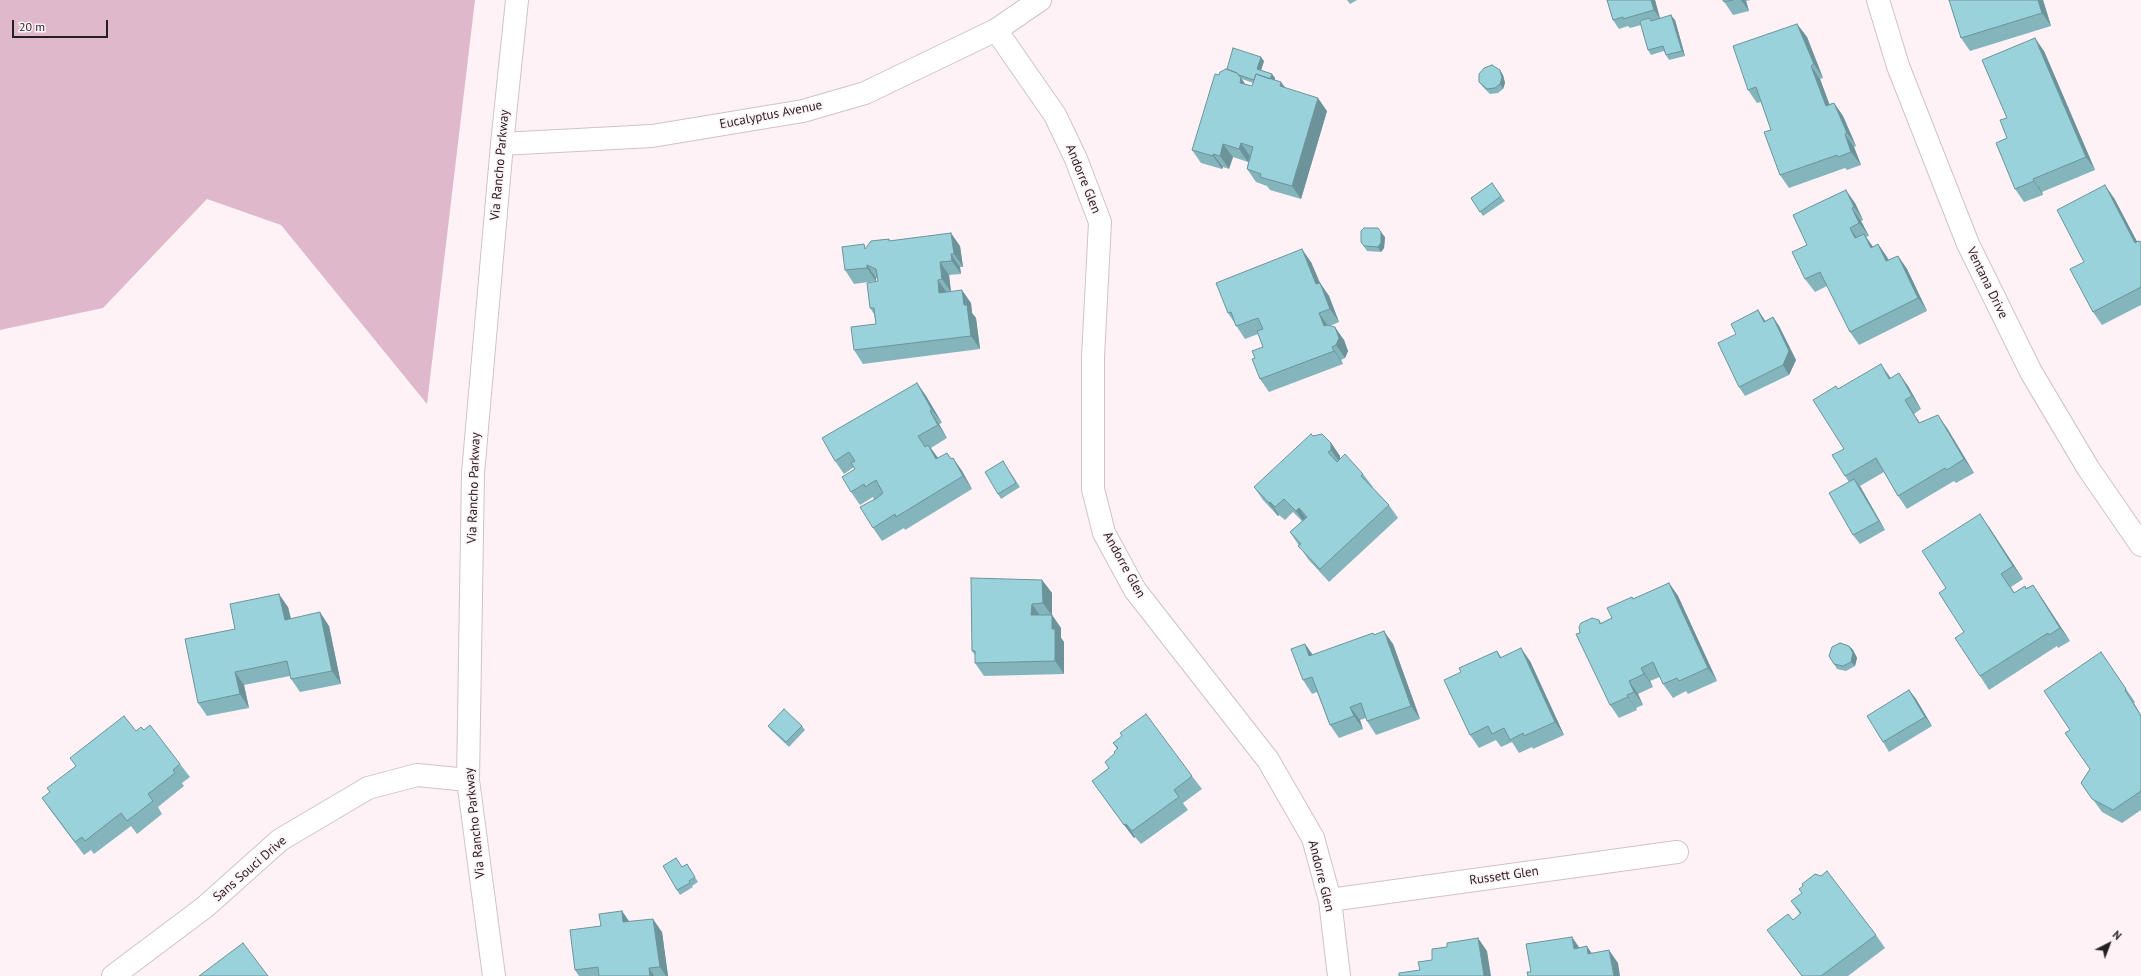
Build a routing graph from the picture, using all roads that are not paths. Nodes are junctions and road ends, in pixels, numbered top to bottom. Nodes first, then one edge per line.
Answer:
1 (517, 0) edge
2 (1040, 0) edge
3 (1878, 0) edge
4 (996, 30) junction
5 (502, 144) junction
6 (2141, 545) edge
7 (468, 780) junction
8 (1677, 852) dead end
9 (1330, 900) junction
10 (113, 976) edge
11 (494, 976) edge
12 (1339, 976) edge

1 - 5 street, Via Rancho Parkway
2 - 4 street, Eucalyptus Avenue
3 - 6 street, Ventana Drive
4 - 5 street, Eucalyptus Avenue
4 - 9 street, Andorre Glen
5 - 7 street, Via Rancho Parkway
7 - 10 street, Sans Souci Drive
7 - 11 street, Via Rancho Parkway
8 - 9 street, Russett Glen
9 - 12 street, Andorre Glen

